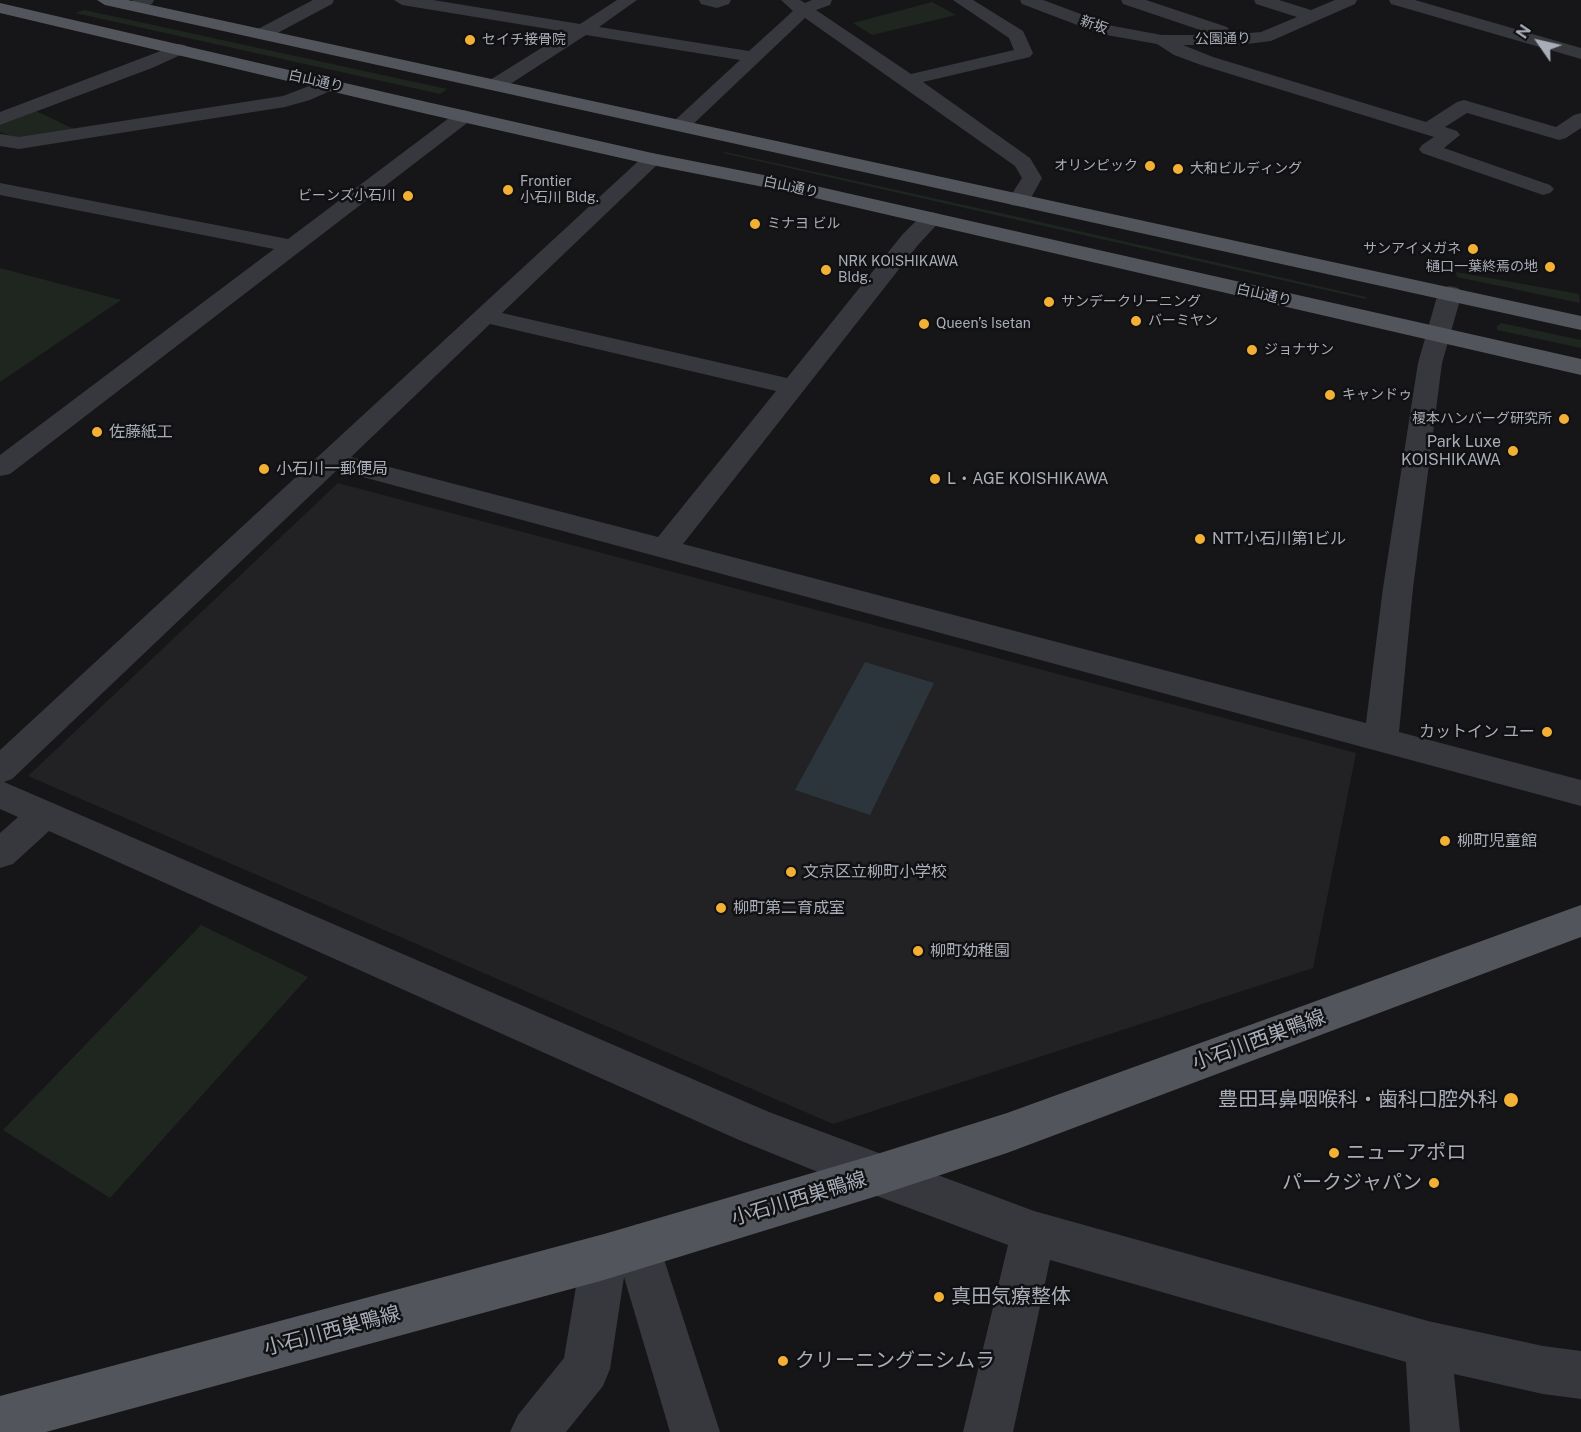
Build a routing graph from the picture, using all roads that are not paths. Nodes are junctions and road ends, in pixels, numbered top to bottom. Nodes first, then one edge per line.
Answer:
1 (105, 0) edge
2 (326, 0) edge
3 (402, 0) edge
4 (629, 0) edge
5 (707, 0) edge
6 (723, 0) edge
7 (827, 0) edge
8 (961, 0) edge
9 (1028, 0) edge
10 (1129, 0) edge
11 (1262, 0) edge
12 (1348, 0) edge
13 (1397, 0) edge
14 (140, 3) edge
15 (797, 4) edge
16 (0, 8) edge
17 (1312, 16) junction
18 (584, 29) junction
19 (264, 33) junction
20 (1575, 36) dead end
21 (1162, 39) junction
22 (1239, 40) junction
23 (1557, 46) junction
24 (178, 49) junction
25 (1581, 54) edge
26 (752, 57) junction
27 (908, 80) junction
28 (330, 84) junction
29 (497, 84) junction
30 (557, 98) junction
31 (464, 116) junction
32 (0, 118) edge
33 (1581, 119) edge
34 (681, 125) junction
35 (1429, 129) junction
36 (0, 140) edge
37 (652, 159) junction
38 (0, 189) edge
39 (1543, 189) dead end
40 (1019, 200) junction
41 (931, 219) junction
42 (292, 246) junction
43 (1450, 293) junction
44 (485, 316) junction
45 (1581, 322) edge
46 (1437, 335) junction
47 (1581, 367) edge
48 (794, 387) junction
49 (331, 460) junction
50 (0, 468) edge
51 (664, 549) junction
52 (1382, 740) junction
53 (0, 770) edge
54 (1581, 793) edge
55 (0, 794) edge
56 (45, 814) junction
57 (0, 855) edge
58 (1581, 921) edge
59 (877, 1175) junction
60 (1033, 1233) junction
61 (621, 1252) junction
62 (1428, 1345) junction
63 (1581, 1375) edge
64 (0, 1420) edge
65 (535, 1432) edge
66 (695, 1432) edge
67 (988, 1432) edge
68 (1435, 1432) edge

1 - 14 main road
2 - 19 street
3 - 18 street
4 - 18 street
5 - 6 street
7 - 15 street
8 - 27 street
9 - 21 street, 新坂
10 - 22 street
11 - 17 street
12 - 17 street, 公園通り
13 - 23 street
14 - 19 main road
15 - 26 street
15 - 27 street
16 - 24 main road, 白山通り
17 - 22 street, 公園通り
18 - 26 street
18 - 29 street
19 - 29 main road
19 - 31 main road
20 - 23 street
21 - 22 street, 公園通り
21 - 35 street
23 - 25 street
24 - 28 main road, 白山通り
24 - 32 street
26 - 34 street
27 - 40 street
28 - 31 main road, 白山通り
28 - 36 street
29 - 30 main road
30 - 34 main road
30 - 37 main road
31 - 37 main road, 白山通り
31 - 42 street
33 - 35 street
34 - 40 main road
35 - 39 street
37 - 41 main road, 白山通り
37 - 44 street
38 - 42 street
40 - 43 main road
41 - 46 main road, 白山通り
41 - 48 street
42 - 50 street
43 - 45 main road
43 - 46 street
44 - 48 street
44 - 49 street
46 - 47 main road, 白山通り
46 - 52 street
48 - 51 street
49 - 51 street
49 - 53 street
51 - 52 street
52 - 54 street
55 - 56 street
56 - 57 street
56 - 59 street
58 - 59 main road, 小石川西巣鴨線
59 - 60 street
59 - 61 main road, 小石川西巣鴨線
60 - 62 street
60 - 67 street
61 - 64 main road, 小石川西巣鴨線
61 - 65 street
61 - 66 street
62 - 63 street
62 - 68 street

